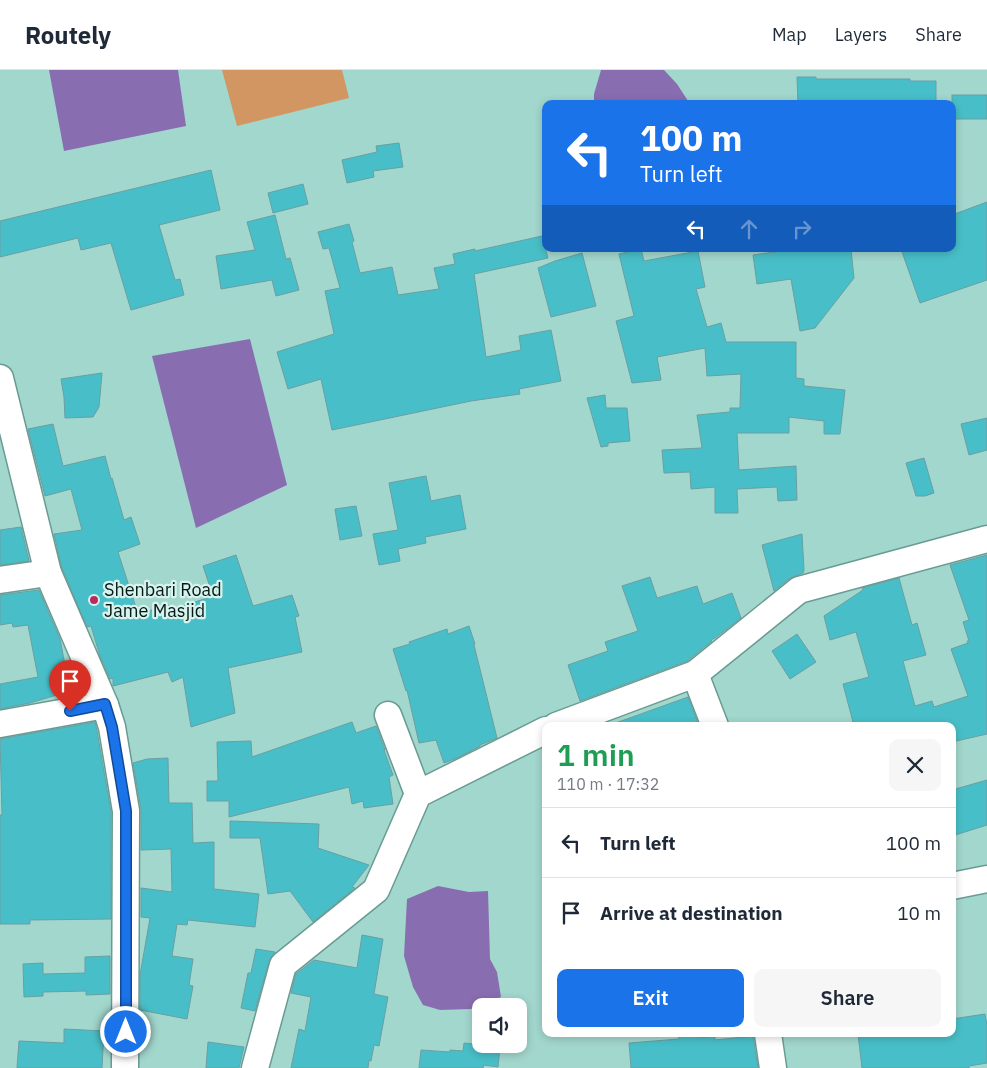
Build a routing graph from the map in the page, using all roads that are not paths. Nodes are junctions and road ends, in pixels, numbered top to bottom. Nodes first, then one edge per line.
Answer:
1 (0, 378) edge
2 (987, 539) edge
3 (48, 572) junction
4 (0, 580) edge
5 (695, 674) junction
6 (105, 704) junction
7 (388, 715) dead end
8 (567, 722) edge
9 (713, 722) edge
10 (0, 724) edge
11 (542, 732) edge
12 (418, 794) junction
13 (987, 879) edge
14 (956, 885) edge
15 (768, 1037) edge
16 (125, 1068) edge
17 (255, 1068) edge
18 (773, 1068) edge

1 - 3 street
2 - 5 street
3 - 4 street
3 - 6 street
5 - 8 street
5 - 9 street
6 - 10 street
6 - 16 street
7 - 12 street
11 - 12 street
12 - 17 street
13 - 14 street
15 - 18 street

